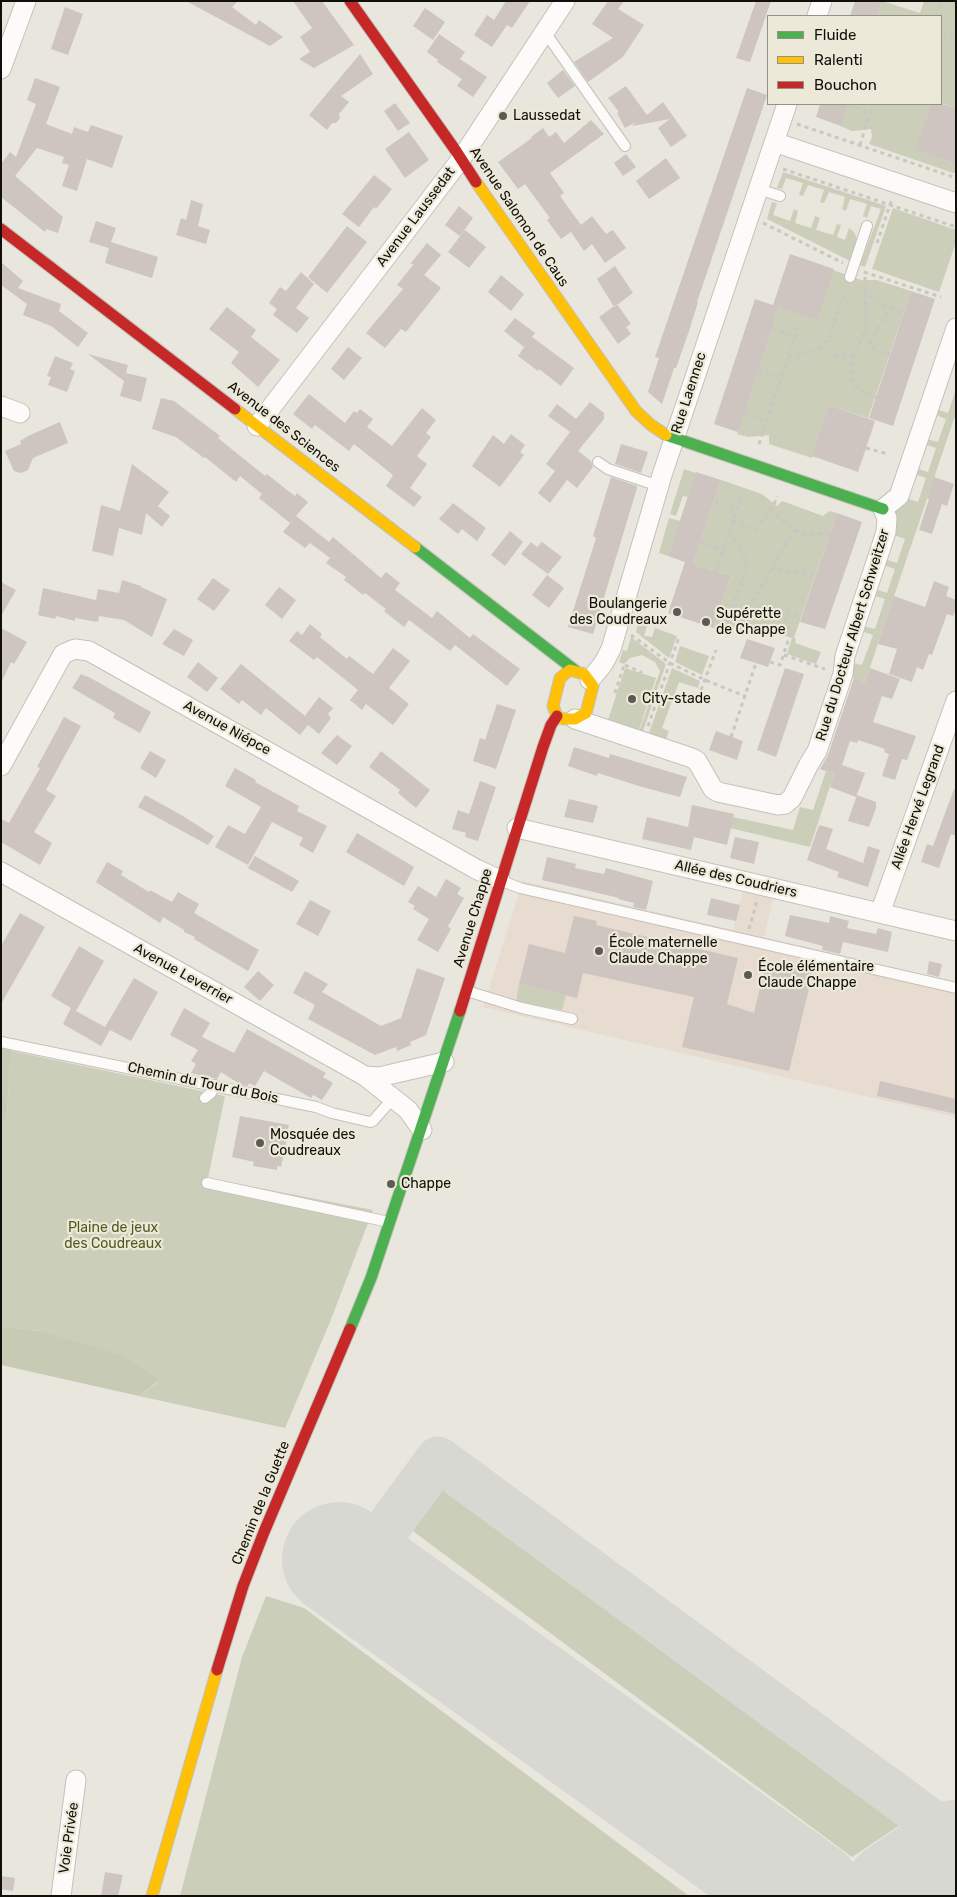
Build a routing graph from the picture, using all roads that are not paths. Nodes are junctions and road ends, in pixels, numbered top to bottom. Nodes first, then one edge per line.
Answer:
1 (26, 1) edge
2 (350, 1) edge
3 (565, 1) edge
4 (822, 1) edge
5 (817, 15) edge
6 (544, 32) junction
7 (1, 69) edge
8 (784, 112) edge
9 (774, 142) junction
10 (625, 146) dead end
11 (461, 159) junction
12 (758, 189) junction
13 (780, 196) dead end
14 (956, 203) edge
15 (867, 226) dead end
16 (1, 229) edge
17 (850, 276) road end
18 (956, 328) edge
19 (1, 406) edge
20 (20, 413) dead end
21 (257, 426) junction
22 (674, 438) junction
23 (598, 462) dead end
24 (659, 486) junction
25 (884, 509) junction
26 (548, 648) junction
27 (583, 675) junction
28 (560, 678) junction
29 (956, 701) edge
30 (566, 718) junction
31 (1, 766) edge
32 (517, 828) junction
33 (1, 872) edge
34 (500, 880) junction
35 (880, 913) junction
36 (956, 931) edge
37 (956, 988) edge
38 (466, 991) junction
39 (572, 1019) dead end
40 (1, 1042) edge
41 (444, 1062) junction
42 (403, 1070) junction
43 (365, 1076) junction
44 (215, 1086) junction
45 (394, 1097) junction
46 (205, 1098) dead end
47 (422, 1130) junction
48 (207, 1183) dead end
49 (390, 1222) junction
50 (76, 1780) dead end
51 (61, 1896) edge
52 (152, 1896) edge

1 - 7 street
2 - 11 street, Avenue Salomon de Caus
3 - 6 street, Avenue Laussedat
4 - 5 street
6 - 10 lane
6 - 11 street, Avenue Laussedat
8 - 9 street, Rue Laennec
9 - 12 street, Rue Laennec
9 - 14 street
11 - 21 street, Avenue Laussedat
11 - 22 street, Avenue Salomon de Caus
12 - 13 lane
12 - 22 street, Rue Laennec
15 - 17 lane
16 - 21 street, Avenue des Sciences
18 - 25 street, Rue du Docteur Albert Schweitzer
19 - 20 street
21 - 26 street, Avenue des Sciences
22 - 24 street, Rue Laennec
22 - 25 street, Avenue Salomon de Caus
23 - 24 lane
24 - 27 street, Rue Laennec
25 - 30 street, Rue du Docteur Albert Schweitzer
26 - 27 street, Avenue des Sciences
26 - 28 street
27 - 28 street
27 - 30 street
28 - 30 street
29 - 35 street, Allée Hervé Legrand
30 - 32 street, Avenue Chappe
31 - 34 street, Avenue Niépce
32 - 34 street, Avenue Chappe
32 - 35 street, Allée des Coudriers
33 - 43 street, Avenue Leverrier
34 - 37 lane
34 - 38 street, Avenue Chappe
35 - 36 street, Allée des Coudriers
38 - 39 lane
38 - 41 street, Avenue Chappe
40 - 44 lane, Chemin du Tour du Bois
41 - 42 street
41 - 47 street, Avenue Chappe
42 - 43 street
42 - 45 street
43 - 45 street, Avenue Leverrier
44 - 45 lane, Chemin du Tour du Bois
44 - 46 lane
45 - 47 street, Avenue Leverrier
47 - 49 street, Chemin de la Guette
48 - 49 lane
49 - 52 street, Chemin de la Guette
50 - 51 street, Voie Privée

